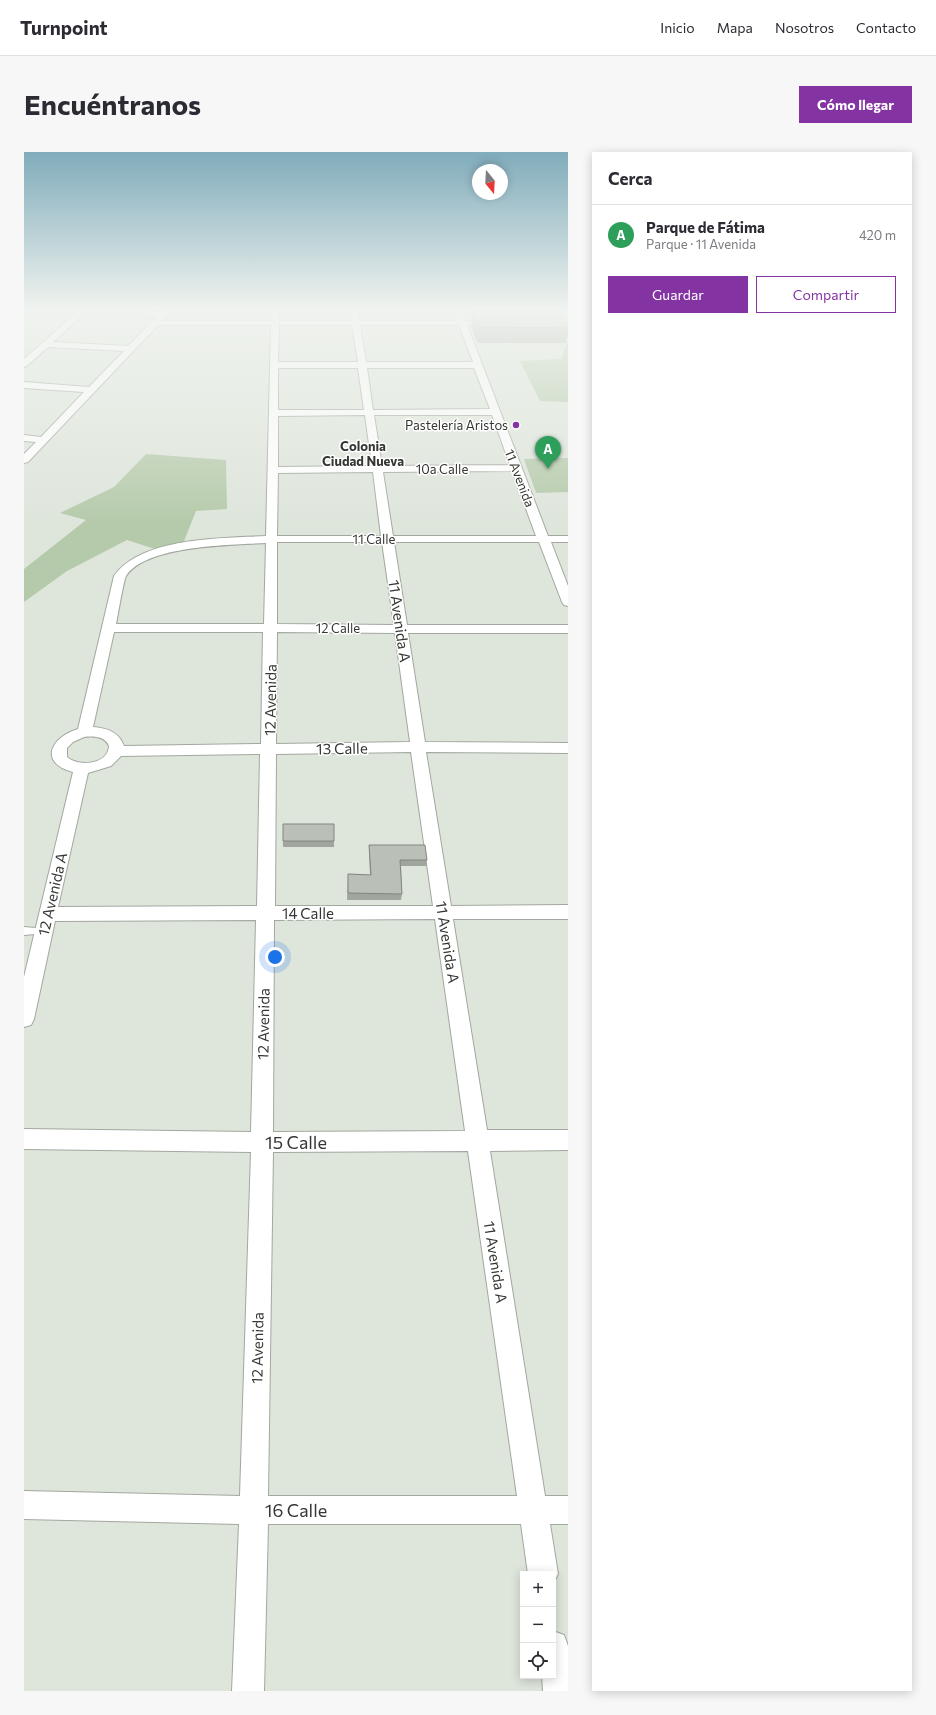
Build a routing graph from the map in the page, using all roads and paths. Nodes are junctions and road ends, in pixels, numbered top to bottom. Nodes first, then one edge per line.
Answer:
1 (100, 381) edge
2 (274, 381) edge
3 (364, 381) edge
4 (483, 381) edge
5 (24, 385) edge
6 (91, 390) junction
7 (368, 412) junction
8 (496, 412) junction
9 (273, 413) junction
10 (24, 438) edge
11 (44, 440) junction
12 (24, 460) edge
13 (516, 468) junction
14 (378, 469) junction
15 (272, 470) junction
16 (271, 539) junction
17 (388, 539) junction
18 (543, 539) junction
19 (568, 539) edge
20 (568, 602) edge
21 (108, 628) junction
22 (271, 628) junction
23 (401, 628) junction
24 (568, 629) edge
25 (85, 732) junction
26 (418, 747) junction
27 (568, 748) edge
28 (269, 750) junction
29 (116, 751) junction
30 (80, 768) junction
31 (568, 912) edge
32 (265, 913) junction
33 (444, 913) junction
34 (46, 923) junction
35 (24, 931) edge
36 (24, 1019) edge
37 (24, 1139) edge
38 (568, 1140) edge
39 (478, 1141) junction
40 (262, 1142) junction
41 (24, 1505) edge
42 (254, 1510) junction
43 (534, 1510) junction
44 (568, 1510) edge
45 (543, 1571) edge
46 (556, 1668) edge
47 (248, 1691) edge
48 (559, 1691) edge

1 - 6 street
2 - 9 street, 12 Avenida
3 - 7 street, 11 Avenida A
4 - 8 street, 11 Avenida
5 - 6 street
6 - 11 street
7 - 8 street
7 - 9 street
7 - 14 street, 11 Avenida A
8 - 13 street, 11 Avenida
9 - 15 street, 12 Avenida
10 - 11 street
11 - 12 street
13 - 14 street, 10a Calle
13 - 18 street, 11 Avenida
14 - 15 street, 10a Calle
14 - 17 street, 11 Avenida A
15 - 16 street, 12 Avenida
16 - 17 street, 11 Calle
16 - 21 street, 11 Calle
16 - 22 street, 12 Avenida
17 - 18 street, 11 Calle
17 - 23 street, 11 Avenida A
18 - 19 street, 11 Calle
18 - 20 street, 11 Avenida
21 - 22 street, 12 Calle
21 - 25 street
22 - 23 street, 12 Calle
22 - 28 street, 12 Avenida
23 - 24 street, 12 Calle
23 - 26 street, 11 Avenida A
25 - 29 street
25 - 30 street
26 - 27 street, 13 Calle
26 - 28 street, 13 Calle
26 - 33 street, 11 Avenida A
28 - 29 street, 13 Calle
28 - 32 street, 12 Avenida
29 - 30 street
30 - 34 street, 12 Avenida A
31 - 33 street, 14 Calle
32 - 33 street, 14 Calle
32 - 34 street, 14 Calle
32 - 40 street, 12 Avenida
33 - 39 street, 11 Avenida A
34 - 35 lane
34 - 36 street, 12 Avenida A
37 - 40 street, 15 Calle
38 - 39 street, 15 Calle
39 - 40 street, 15 Calle
39 - 43 street, 11 Avenida A
40 - 42 street, 12 Avenida
41 - 42 street, 16 Calle
42 - 43 street, 16 Calle
42 - 47 street, 12 Avenida
43 - 44 street, 16 Calle
43 - 45 street, 11 Avenida A
46 - 48 street

